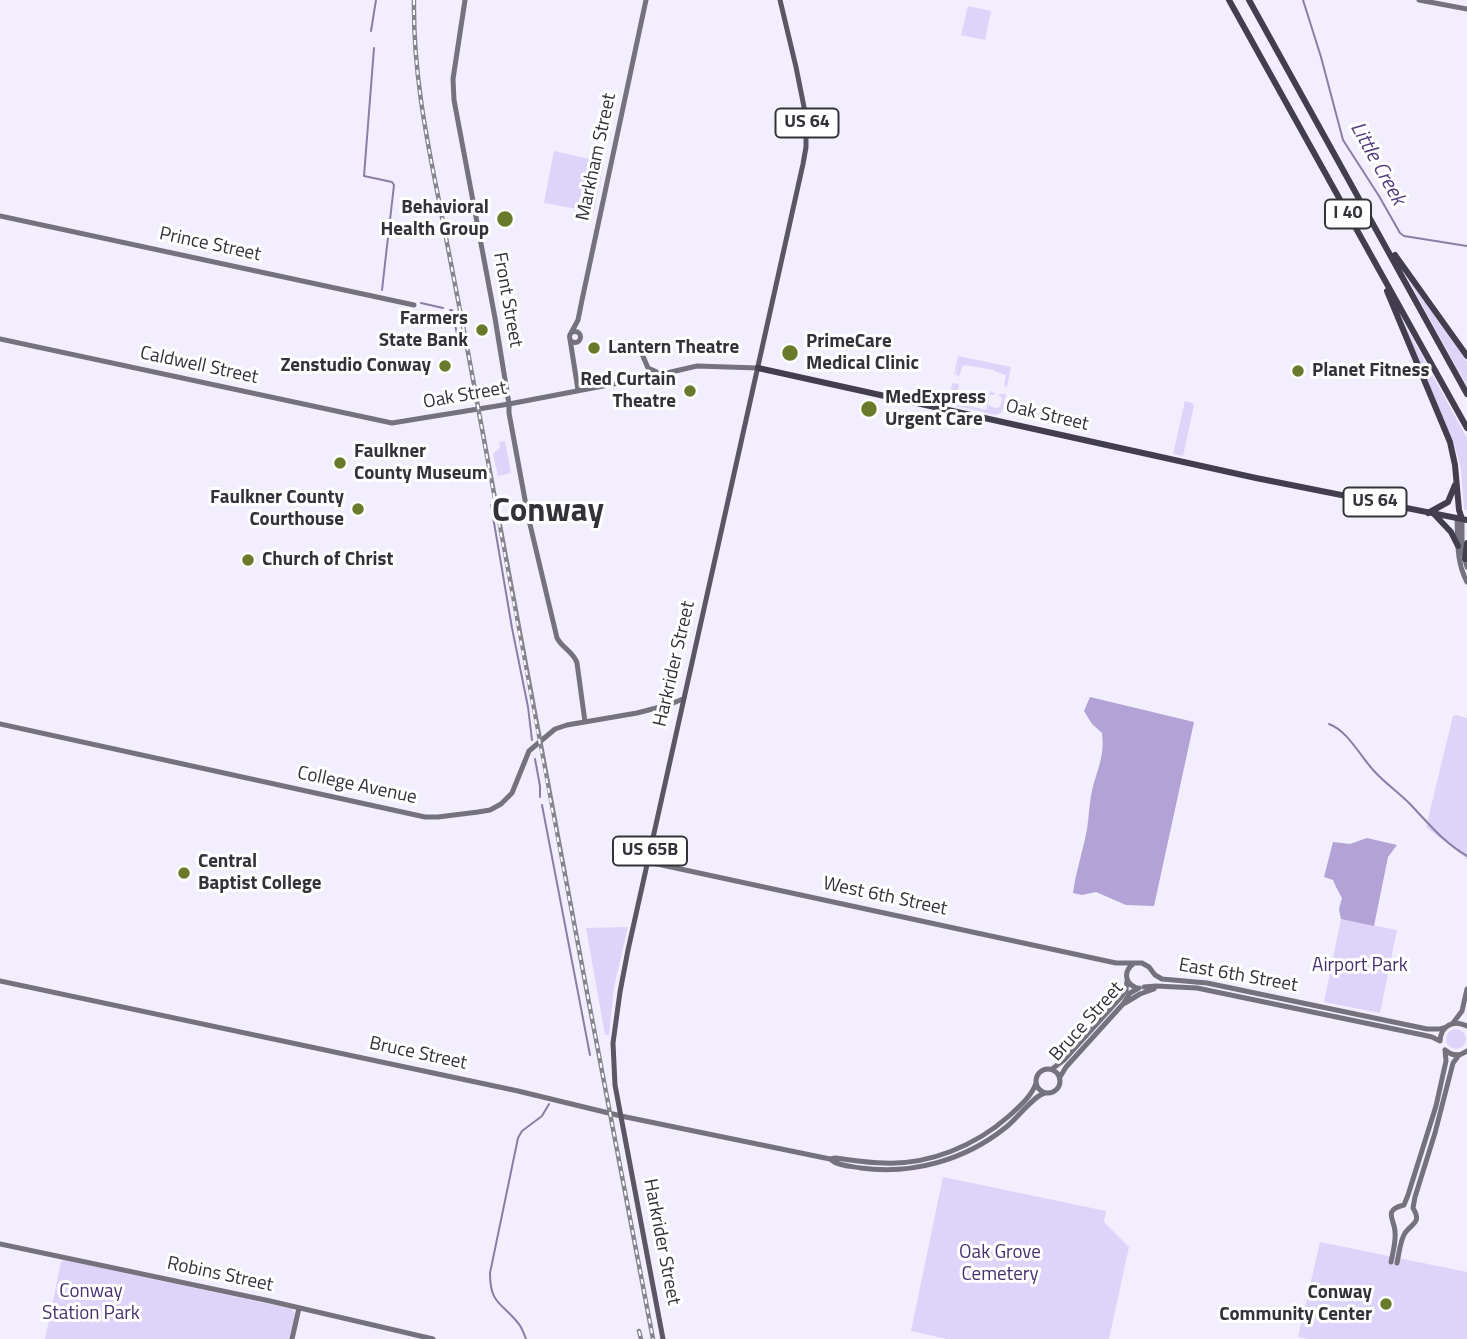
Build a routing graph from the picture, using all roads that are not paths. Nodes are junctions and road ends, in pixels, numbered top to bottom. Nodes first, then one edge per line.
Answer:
1 (464, 0) edge
2 (646, 0) edge
3 (780, 0) edge
4 (1229, 0) edge
5 (1249, 0) edge
6 (1419, 0) edge
7 (1467, 9) edge
8 (0, 216) edge
9 (1377, 230) junction
10 (1374, 260) junction
11 (414, 305) dead end
12 (578, 320) junction
13 (579, 333) junction
14 (570, 336) junction
15 (0, 339) edge
16 (577, 342) junction
17 (571, 348) junction
18 (642, 354) dead end
19 (1467, 356) edge
20 (758, 368) junction
21 (666, 373) junction
22 (578, 390) junction
23 (1467, 394) edge
24 (509, 404) junction
25 (392, 424) joint
26 (1467, 428) edge
27 (1457, 480) junction
28 (1431, 513) junction
29 (1462, 519) edge
30 (1467, 543) edge
31 (1458, 546) junction
32 (1466, 563) edge
33 (1467, 582) edge
34 (683, 699) junction
35 (668, 705) junction
36 (679, 718) junction
37 (585, 722) junction
38 (0, 724) edge
39 (648, 862) junction
40 (1136, 963) junction
41 (1116, 964) junction
42 (1151, 971) junction
43 (1127, 977) junction
44 (0, 981) edge
45 (1168, 987) junction
46 (1141, 988) junction
47 (1467, 989) edge
48 (1123, 1004) junction
49 (1453, 1023) junction
50 (1467, 1026) edge
51 (1446, 1027) junction
52 (1440, 1041) junction
53 (1445, 1050) junction
54 (1467, 1051) edge
55 (1458, 1055) junction
56 (1052, 1069) junction
57 (1060, 1077) junction
58 (1036, 1083) junction
59 (1045, 1093) junction
60 (621, 1116) junction
61 (945, 1154) junction
62 (830, 1159) junction
63 (899, 1163) junction
64 (927, 1165) junction
65 (1404, 1205) junction
66 (1413, 1208) junction
67 (1396, 1227) junction
68 (1407, 1230) junction
69 (0, 1244) edge
70 (299, 1308) junction
71 (292, 1339) edge
72 (433, 1339) edge
73 (663, 1339) edge

1 - 24 street, Front Street
2 - 12 street, Markham Street
3 - 20 main road, Harkrider Street / US 64
4 - 10 highway, I 40
5 - 9 highway, I 40
6 - 7 street
8 - 11 street, Prince Street
9 - 19 highway
9 - 23 highway, I 40
10 - 26 highway, I 40
10 - 27 highway
12 - 13 street, Markham Street
12 - 14 street, Markham Street
13 - 14 street
13 - 16 street
14 - 16 street
14 - 17 street
15 - 25 street, Caldwell Street
16 - 17 street
17 - 22 street
18 - 21 street
20 - 21 street, Oak Street
20 - 28 highway, Oak Street / US 64
20 - 34 main road, Harkrider Street / US 65B
21 - 22 street, Oak Street
22 - 24 street, Oak Street
24 - 25 street, Oak Street
24 - 37 street, Front Street
27 - 28 highway
27 - 29 highway
28 - 29 highway, US 64
28 - 31 highway
29 - 31 street
29 - 32 street
30 - 32 highway
31 - 33 street
34 - 35 street, College Avenue
34 - 36 main road, Harkrider Street / US 65B
35 - 36 street
35 - 37 street, College Avenue
36 - 39 main road, Harkrider Street / US 65B
37 - 38 street, College Avenue
39 - 41 street, West 6th Street
39 - 60 main road, Harkrider Street / US 65B
40 - 41 street, West 6th Street
40 - 42 street
40 - 43 street
41 - 43 street
42 - 46 street
42 - 51 street, East 6th Street
43 - 46 street
43 - 56 street, Bruce Street
44 - 60 street, Bruce Street
45 - 46 street, East 6th Street
45 - 48 street
45 - 52 street, East 6th Street
46 - 48 street, Bruce Street
47 - 49 street
48 - 57 street, Bruce Street
49 - 50 street
49 - 51 street
51 - 52 street
52 - 53 street
53 - 55 street
53 - 65 street
54 - 55 street
55 - 66 street
56 - 57 street
56 - 58 street
57 - 59 street
58 - 59 street
58 - 61 street, Bruce Street
59 - 64 street, Bruce Street
60 - 62 street, Bruce Street
60 - 73 main road, Harkrider Street / US 65B
61 - 63 street, Bruce Street
61 - 64 street
62 - 63 street, Bruce Street
62 - 64 street, Bruce Street
63 - 64 street
65 - 66 street
65 - 67 street
66 - 68 street
67 - 68 street
67 - 68 street
69 - 70 street, Robins Street
70 - 71 street
70 - 72 street, Robins Street

